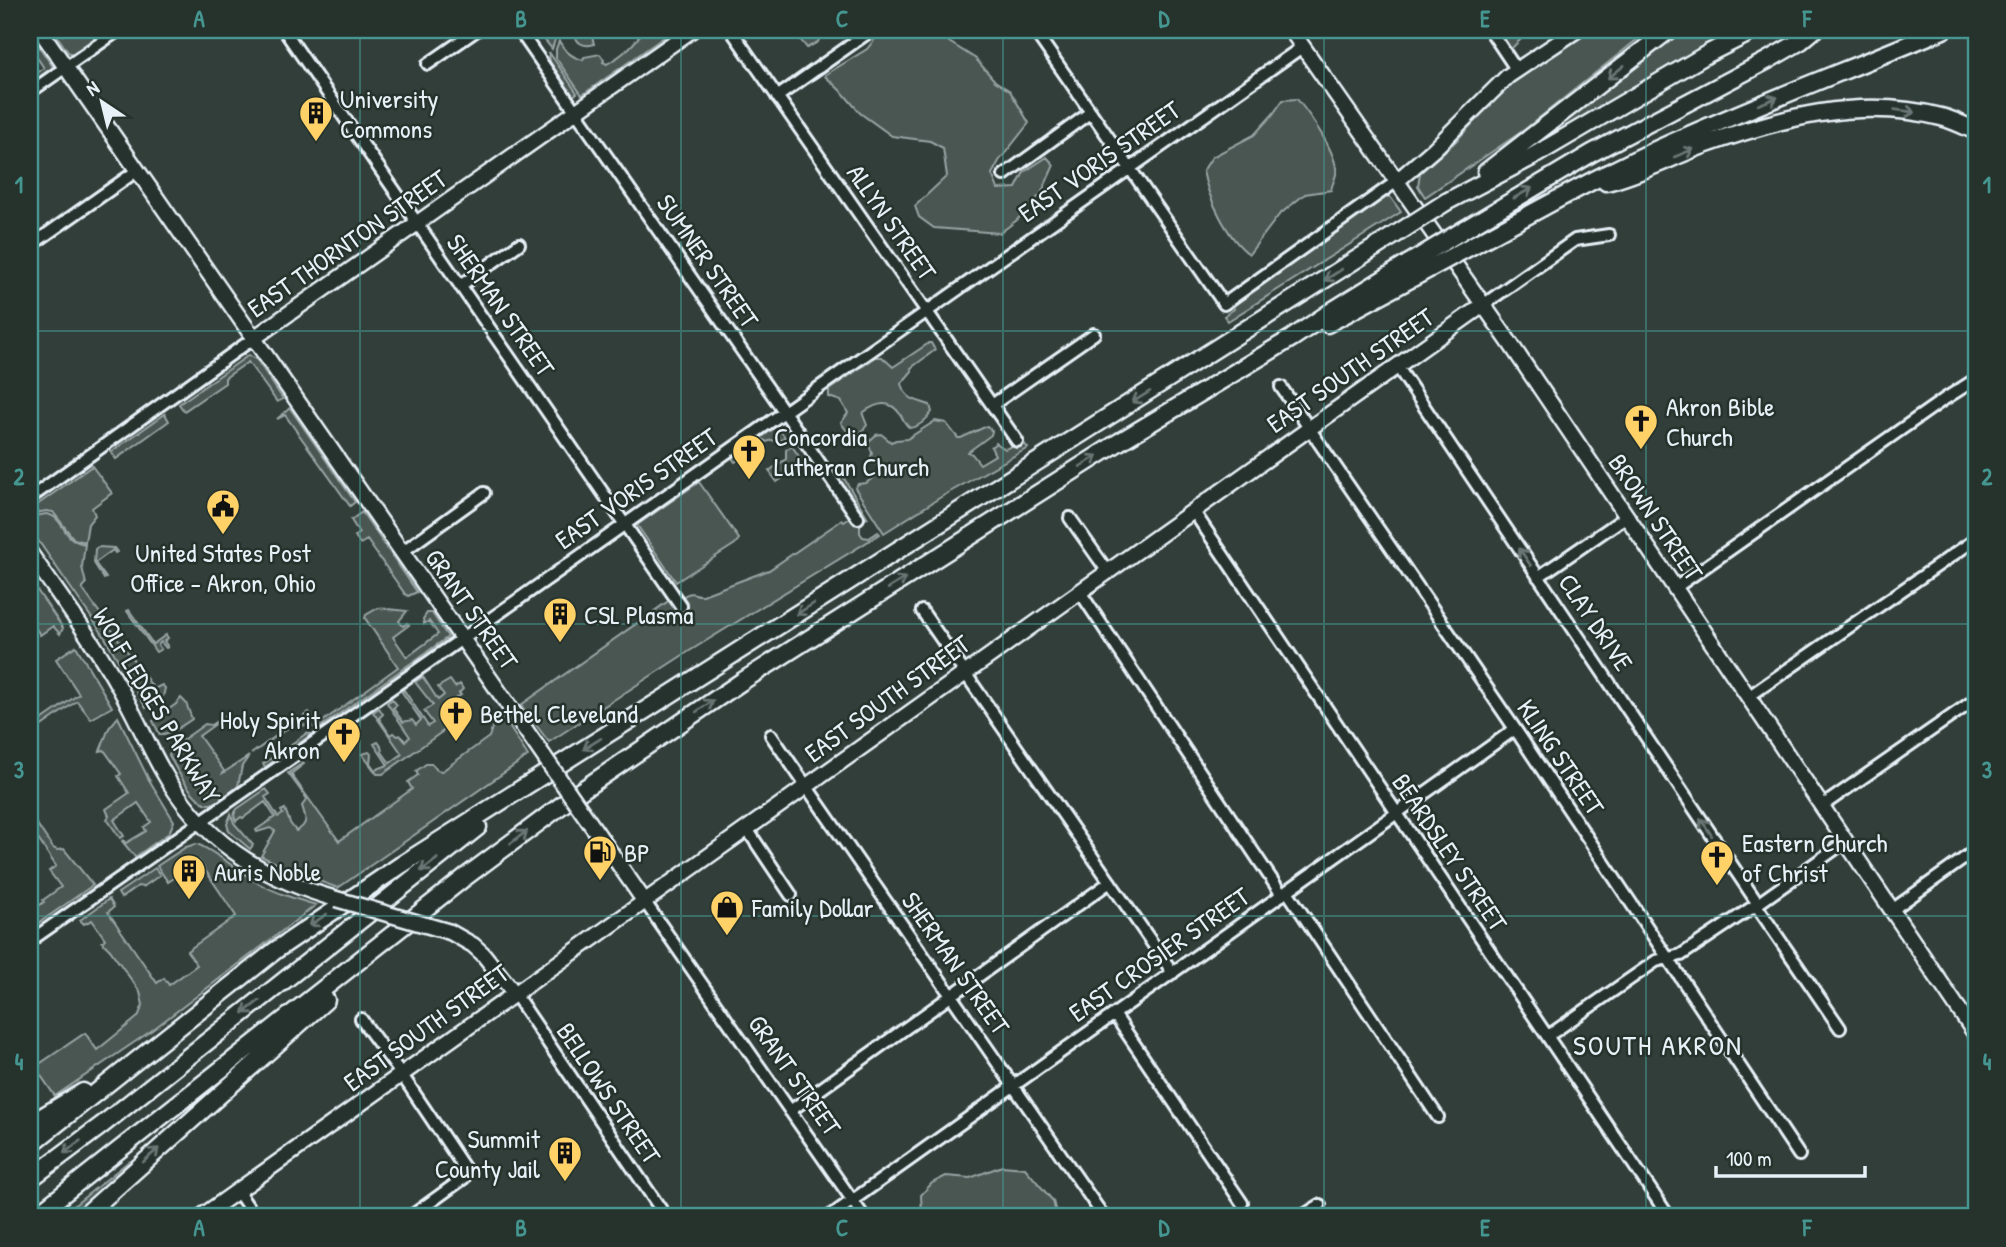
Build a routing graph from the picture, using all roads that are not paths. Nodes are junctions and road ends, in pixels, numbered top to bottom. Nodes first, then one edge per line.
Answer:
1 (40, 30) edge
2 (119, 30) edge
3 (284, 30) edge
4 (477, 30) edge
5 (519, 30) edge
6 (692, 30) edge
7 (731, 30) edge
8 (1034, 30) edge
9 (1291, 30) edge
10 (1490, 30) edge
11 (1577, 30) edge
12 (1669, 30) edge
13 (1755, 30) edge
14 (1942, 30) edge
15 (869, 32) dead end
16 (1807, 35) edge
17 (1302, 47) junction
18 (428, 64) dead end
19 (66, 67) junction
20 (1516, 69) junction
21 (30, 92) edge
22 (777, 97) junction
23 (577, 112) junction
24 (1091, 112) junction
25 (1976, 131) edge
26 (1130, 167) junction
27 (138, 170) junction
28 (1003, 174) dead end
29 (1397, 181) junction
30 (1573, 191) junction
31 (1446, 202) junction
32 (418, 225) junction
33 (1609, 235) dead end
34 (519, 244) dead end
35 (30, 246) edge
36 (1414, 269) junction
37 (460, 286) junction
38 (1483, 305) junction
39 (927, 310) junction
40 (1094, 334) dead end
41 (254, 338) junction
42 (1397, 366) junction
43 (1976, 379) edge
44 (1281, 387) dead end
45 (992, 405) junction
46 (785, 411) junction
47 (1310, 428) junction
48 (1017, 440) dead end
49 (484, 493) dead end
50 (30, 498) edge
51 (1194, 512) junction
52 (1627, 516) junction
53 (858, 519) dead end
54 (1070, 519) dead end
55 (625, 524) junction
56 (1976, 539) edge
57 (402, 552) junction
58 (30, 553) edge
59 (1108, 572) junction
60 (1538, 577) junction
61 (1675, 588) junction
62 (1080, 592) junction
63 (681, 607) dead end
64 (922, 611) dead end
65 (462, 639) junction
66 (965, 672) junction
67 (1748, 697) junction
68 (1976, 699) edge
69 (1515, 729) junction
70 (771, 735) dead end
71 (541, 777) junction
72 (807, 786) junction
73 (1822, 806) junction
74 (1396, 814) junction
75 (200, 824) junction
76 (747, 829) junction
77 (1845, 842) junction
78 (1976, 850) edge
79 (464, 878) junction
80 (1110, 882) junction
81 (1284, 893) junction
82 (791, 895) dead end
83 (645, 902) junction
84 (1757, 905) junction
85 (1892, 910) junction
86 (30, 941) edge
87 (1668, 959) junction
88 (1173, 973) junction
89 (514, 994) junction
90 (952, 996) junction
91 (1114, 1014) junction
92 (360, 1019) dead end
93 (180, 1025) junction
94 (1840, 1028) dead end
95 (1976, 1035) edge
96 (1548, 1036) junction
97 (401, 1075) junction
98 (1014, 1086) junction
99 (790, 1111) junction
100 (1438, 1117) dead end
101 (30, 1124) edge
102 (30, 1145) edge
103 (1799, 1155) dead end
104 (30, 1179) edge
105 (238, 1192) junction
106 (852, 1200) junction
107 (1242, 1203) dead end
108 (1320, 1205) dead end
109 (34, 1217) edge
110 (83, 1217) edge
111 (201, 1217) edge
112 (255, 1217) edge
113 (410, 1217) edge
114 (666, 1217) edge
115 (830, 1217) edge
116 (864, 1217) edge
117 (1104, 1217) edge
118 (1301, 1217) edge
119 (1669, 1217) edge

1 - 19 main road, GRANT STREET
2 - 19 street
3 - 32 street, SHERMAN STREET
4 - 18 street
5 - 23 street, SUMNER STREET
6 - 23 main road, EAST THORNTON STREET
7 - 22 street, ALLYN STREET
8 - 24 street
9 - 17 main road, BROWN STREET
10 - 20 street
11 - 20 main road
12 -> 31 highway
13 - 31 highway
30 -> 14 highway
15 - 22 street
36 -> 16 highway, bridge
17 - 26 street, EAST VORIS STREET
17 - 29 main road, BROWN STREET
19 - 21 street
19 - 27 main road, GRANT STREET
20 - 29 main road
22 - 39 street, ALLYN STREET
23 - 32 main road, EAST THORNTON STREET
23 - 46 street, SUMNER STREET
24 - 26 street
24 - 28 street
30 -> 25 highway
26 - 29 street
26 - 39 street, EAST VORIS STREET
27 - 35 street
27 - 41 main road, GRANT STREET
29 - 38 main road, BROWN STREET
30 - 36 highway, bridge
31 -> 71 highway, bridge
32 - 37 street, SHERMAN STREET
32 - 41 main road, EAST THORNTON STREET
33 - 38 street, EAST SOUTH STREET
34 - 37 street
79 -> 36 highway
37 - 55 street, SHERMAN STREET
38 - 42 main road, EAST SOUTH STREET
38 - 52 main road, BROWN STREET
39 - 45 street, ALLYN STREET
39 - 46 street, EAST VORIS STREET
40 - 45 street
41 - 50 street, EAST THORNTON STREET
41 - 57 main road, GRANT STREET
42 - 47 main road, EAST SOUTH STREET
60 -> 42 street, CLAY DRIVE
43 - 61 street
44 - 47 street, KLING STREET
45 - 48 street, ALLYN STREET
46 - 53 street, SUMNER STREET
46 - 55 street, EAST VORIS STREET
47 - 51 main road, EAST SOUTH STREET
47 - 69 street, KLING STREET
49 - 57 street
51 - 59 main road, EAST SOUTH STREET
51 - 74 street, BEARDSLEY STREET
52 - 60 street
52 - 61 main road, BROWN STREET
54 - 59 street
55 - 63 street, SHERMAN STREET
55 - 65 street, EAST VORIS STREET
56 - 67 street
57 - 65 main road, GRANT STREET
58 - 75 main road, WOLF LEDGES PARKWAY
59 - 62 main road, EAST SOUTH STREET
84 -> 60 street, CLAY DRIVE
61 - 67 main road, BROWN STREET
62 - 66 main road, EAST SOUTH STREET
62 - 81 street
64 - 66 street
65 - 75 street, EAST VORIS STREET
65 - 83 main road, GRANT STREET, bridge
66 - 72 main road, EAST SOUTH STREET
66 - 80 street
67 - 73 main road, BROWN STREET
68 - 73 street
69 - 74 street, EAST CROSIER STREET
69 - 87 street, KLING STREET
70 - 72 street, SHERMAN STREET
71 -> 93 highway
71 -> 104 highway
72 - 76 main road, EAST SOUTH STREET
72 - 90 street, SHERMAN STREET
73 - 77 main road, BROWN STREET
74 - 81 street, EAST CROSIER STREET
74 - 96 street, BEARDSLEY STREET
75 - 86 street, EAST VORIS STREET
75 - 89 main road, WOLF LEDGES PARKWAY, bridge
76 - 82 street
76 - 83 main road, EAST SOUTH STREET
77 - 84 street
77 - 85 main road, BROWN STREET
78 - 85 street
79 - 109 highway
110 -> 79 highway
80 - 88 street
80 - 90 street
81 - 88 street, EAST CROSIER STREET
81 - 100 street
83 - 89 main road, EAST SOUTH STREET
83 - 99 street, GRANT STREET
84 - 87 street
84 - 94 street, CLAY DRIVE
85 - 95 main road, BROWN STREET
87 - 96 street
87 - 103 street, KLING STREET
88 - 91 street, EAST CROSIER STREET
89 - 97 main road, EAST SOUTH STREET
89 - 114 street, BELLOWS STREET
90 - 98 street, SHERMAN STREET
90 - 99 street
91 - 98 street, EAST CROSIER STREET
91 - 107 street
92 - 97 street
93 - 101 highway
93 - 102 highway
96 - 119 street, BEARDSLEY STREET
97 - 105 main road, EAST SOUTH STREET
97 - 113 street
98 - 106 street, EAST CROSIER STREET
98 - 117 street, SHERMAN STREET
99 - 106 street, GRANT STREET
105 - 111 main road, EAST SOUTH STREET
105 - 112 street
106 - 115 street, EAST CROSIER STREET
106 - 116 street, GRANT STREET
108 - 118 street

